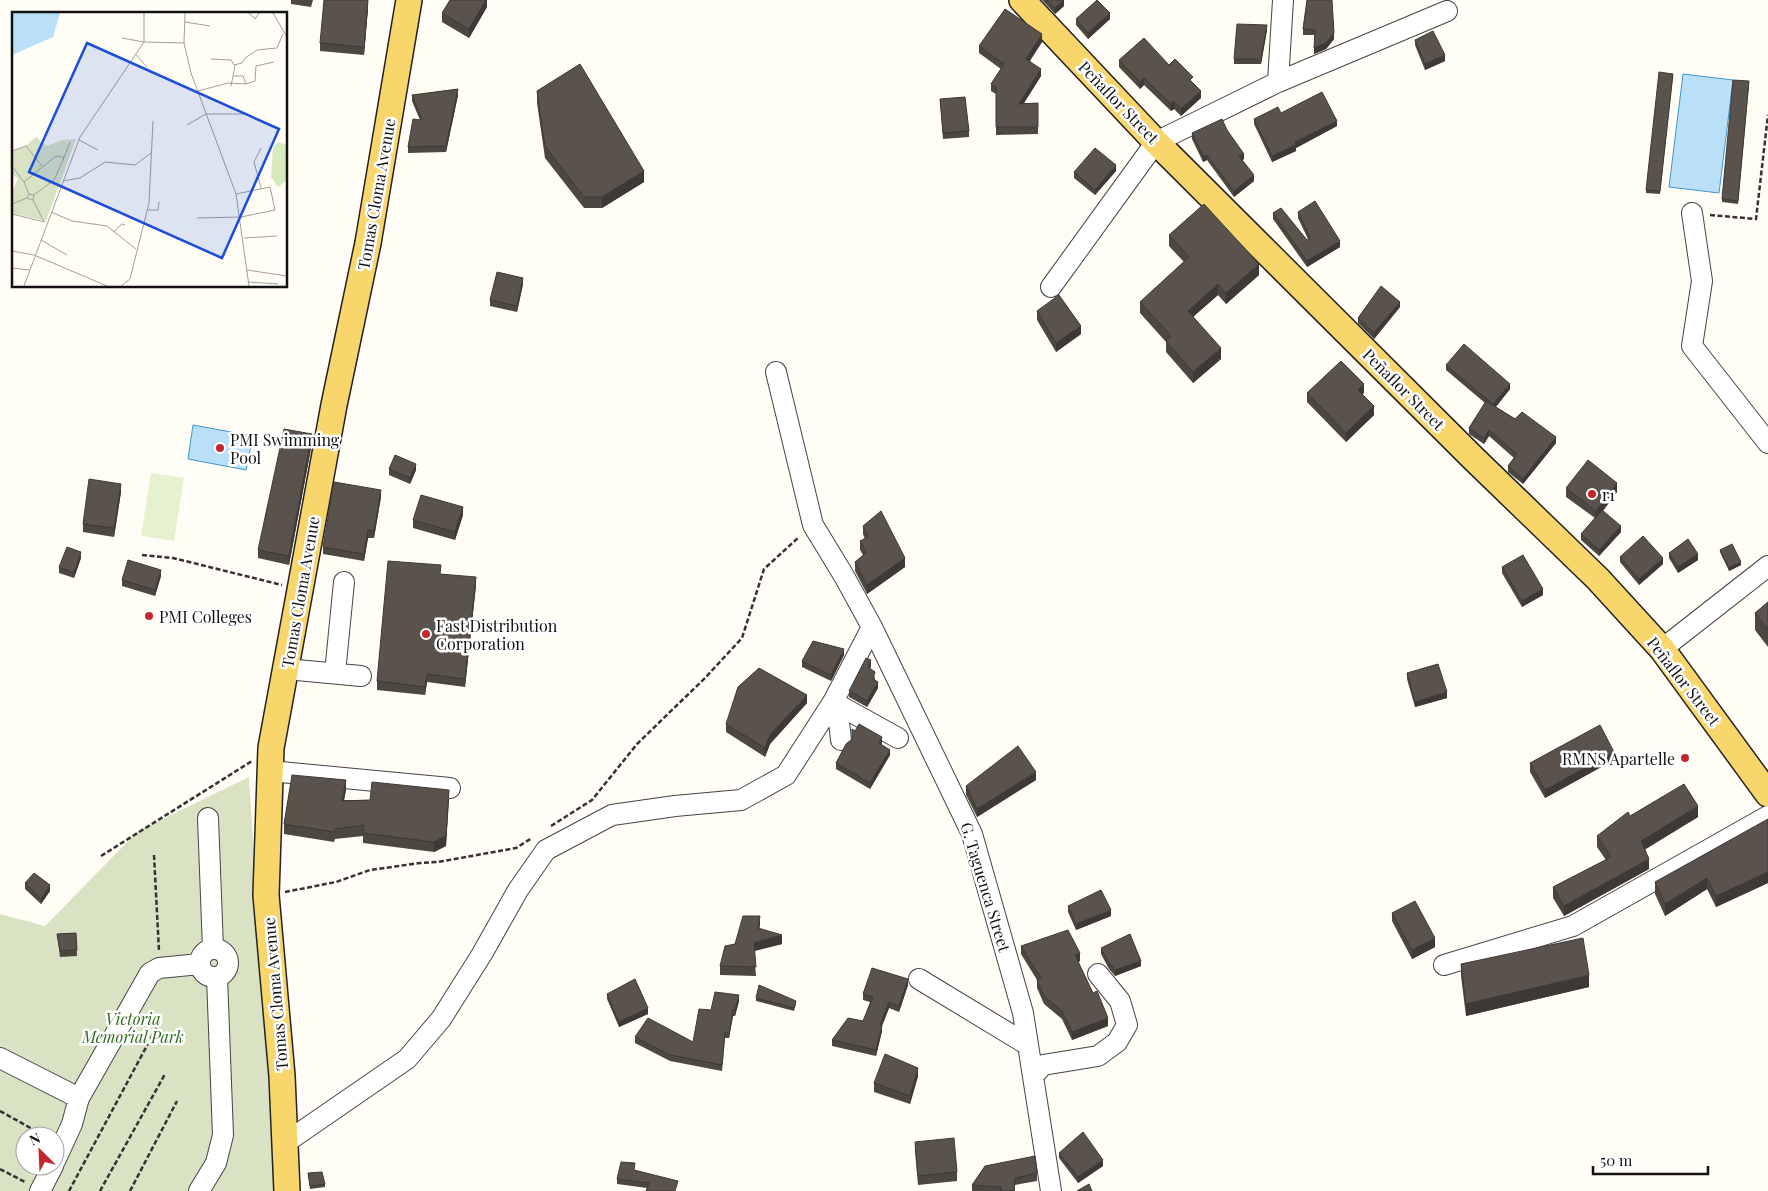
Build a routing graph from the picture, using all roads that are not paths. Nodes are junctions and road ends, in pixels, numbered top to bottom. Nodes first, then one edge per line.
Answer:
1 (409, 0) edge
2 (1022, 0) edge
3 (1283, 0) edge
4 (1447, 11) dead end
5 (1278, 82) junction
6 (1156, 142) junction
7 (1692, 213) road end
8 (1051, 287) dead end
9 (776, 372) dead end
10 (1768, 442) edge
11 (1768, 566) edge
12 (344, 582) dead end
13 (872, 627) junction
14 (1662, 649) junction
15 (286, 669) junction
16 (335, 673) junction
17 (361, 676) dead end
18 (837, 704) junction
19 (898, 738) dead end
20 (841, 740) dead end
21 (271, 760) junction
22 (450, 788) edge
23 (1768, 794) edge
24 (1768, 816) edge
25 (208, 818) dead end
26 (206, 956) junction
27 (1444, 965) dead end
28 (1098, 974) dead end
29 (920, 979) dead end
30 (1028, 1045) junction
31 (0, 1058) edge
32 (1033, 1076) junction
33 (79, 1098) junction
34 (65, 1139) edge
35 (285, 1143) junction
36 (48, 1176) edge
37 (41, 1191) edge
38 (199, 1191) edge
39 (287, 1191) edge
40 (1051, 1191) edge

1 - 15 main road, Tomas Cloma Avenue
2 - 6 main road, Peñaflor Street
3 - 5 street
4 - 5 street
5 - 6 street
6 - 8 street
6 - 14 main road, Peñaflor Street
7 - 10 street
9 - 13 street, G. Taguenca Street
11 - 14 street
12 - 16 street
13 - 18 street
13 - 30 street, G. Taguenca Street
14 - 23 main road, Peñaflor Street
15 - 16 street
15 - 21 main road, Tomas Cloma Avenue
16 - 17 street
18 - 19 street
18 - 20 street
18 - 35 street
21 - 22 street
21 - 35 main road, Tomas Cloma Avenue
24 - 27 street
25 - 26 street
26 - 33 street
26 - 38 street
28 - 32 street
29 - 30 street
30 - 32 street, G. Taguenca Street
31 - 33 street
32 - 40 street, G. Taguenca Street
33 - 34 street
35 - 39 main road, Tomas Cloma Avenue
36 - 37 street

